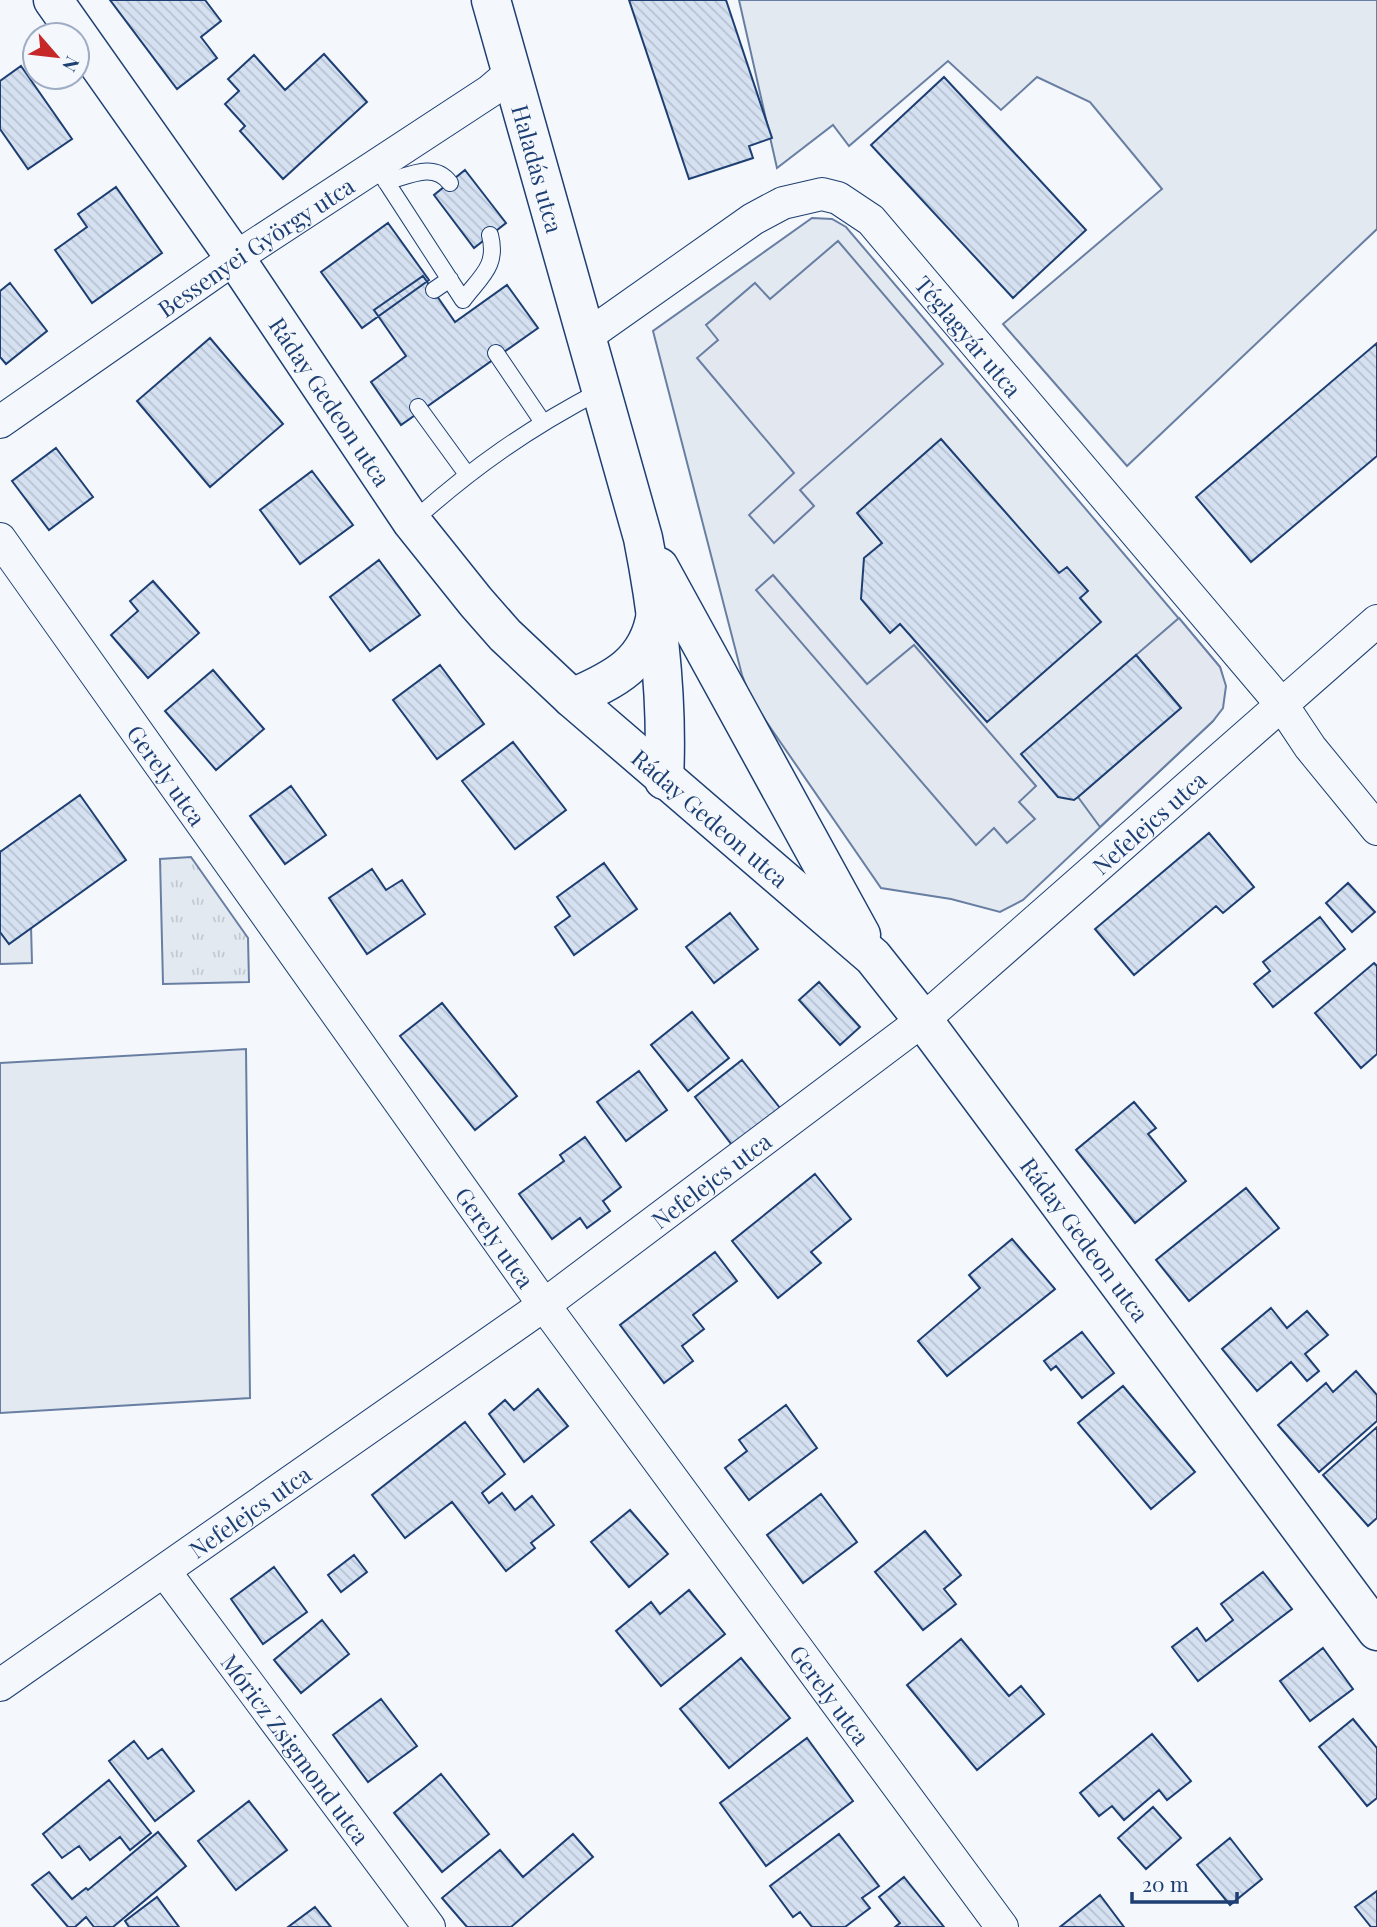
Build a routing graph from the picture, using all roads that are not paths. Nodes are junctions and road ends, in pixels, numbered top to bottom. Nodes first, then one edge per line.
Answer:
1 (53, 0) edge
2 (491, 0) edge
3 (511, 73) junction
4 (381, 174) junction
5 (450, 183) dead end
6 (490, 235) dead end
7 (235, 258) junction
8 (450, 279) junction
9 (434, 290) dead end
10 (587, 337) junction
11 (496, 353) dead end
12 (603, 389) junction
13 (418, 407) dead end
14 (542, 421) junction
15 (0, 422) edge
16 (466, 473) junction
17 (412, 522) junction
18 (643, 538) junction
19 (0, 539) edge
20 (657, 605) junction
21 (1377, 621) edge
22 (572, 698) junction
23 (1282, 705) junction
24 (664, 780) junction
25 (1377, 829) edge
26 (873, 957) junction
27 (923, 1020) junction
28 (544, 1305) junction
29 (164, 1572) junction
30 (1377, 1631) edge
31 (0, 1685) edge
32 (429, 1927) edge
33 (1002, 1927) edge

1 - 7 main road, Ráday Gedeon utca
2 - 3 main road, Haladás utca
3 - 4 street, Bessenyei György utca
3 - 10 main road, Haladás utca
4 - 5 lane
4 - 7 street, Bessenyei György utca
4 - 8 lane
6 - 8 lane
7 - 15 street, Bessenyei György utca
7 - 17 main road, Ráday Gedeon utca
8 - 9 lane
10 - 12 main road, Haladás utca
10 - 23 street, Téglagyár utca
11 - 14 lane
12 - 14 lane
12 - 18 main road, Haladás utca
13 - 16 lane
14 - 16 lane
16 - 17 lane
17 - 22 main road, Ráday Gedeon utca
18 - 20 main road
18 - 26 main road
19 - 28 street, Gerely utca
20 - 22 main road
20 - 24 main road
21 - 23 street, Nefelejcs utca
22 - 24 main road, Ráday Gedeon utca
23 - 25 street, Téglagyár utca
23 - 27 street, Nefelejcs utca
24 - 26 main road, Ráday Gedeon utca
26 - 27 main road, Ráday Gedeon utca
27 - 28 street, Nefelejcs utca
27 - 30 main road, Ráday Gedeon utca
28 - 29 street, Nefelejcs utca
28 - 33 street, Gerely utca
29 - 31 street, Nefelejcs utca
29 - 32 street, Móricz Zsigmond utca

